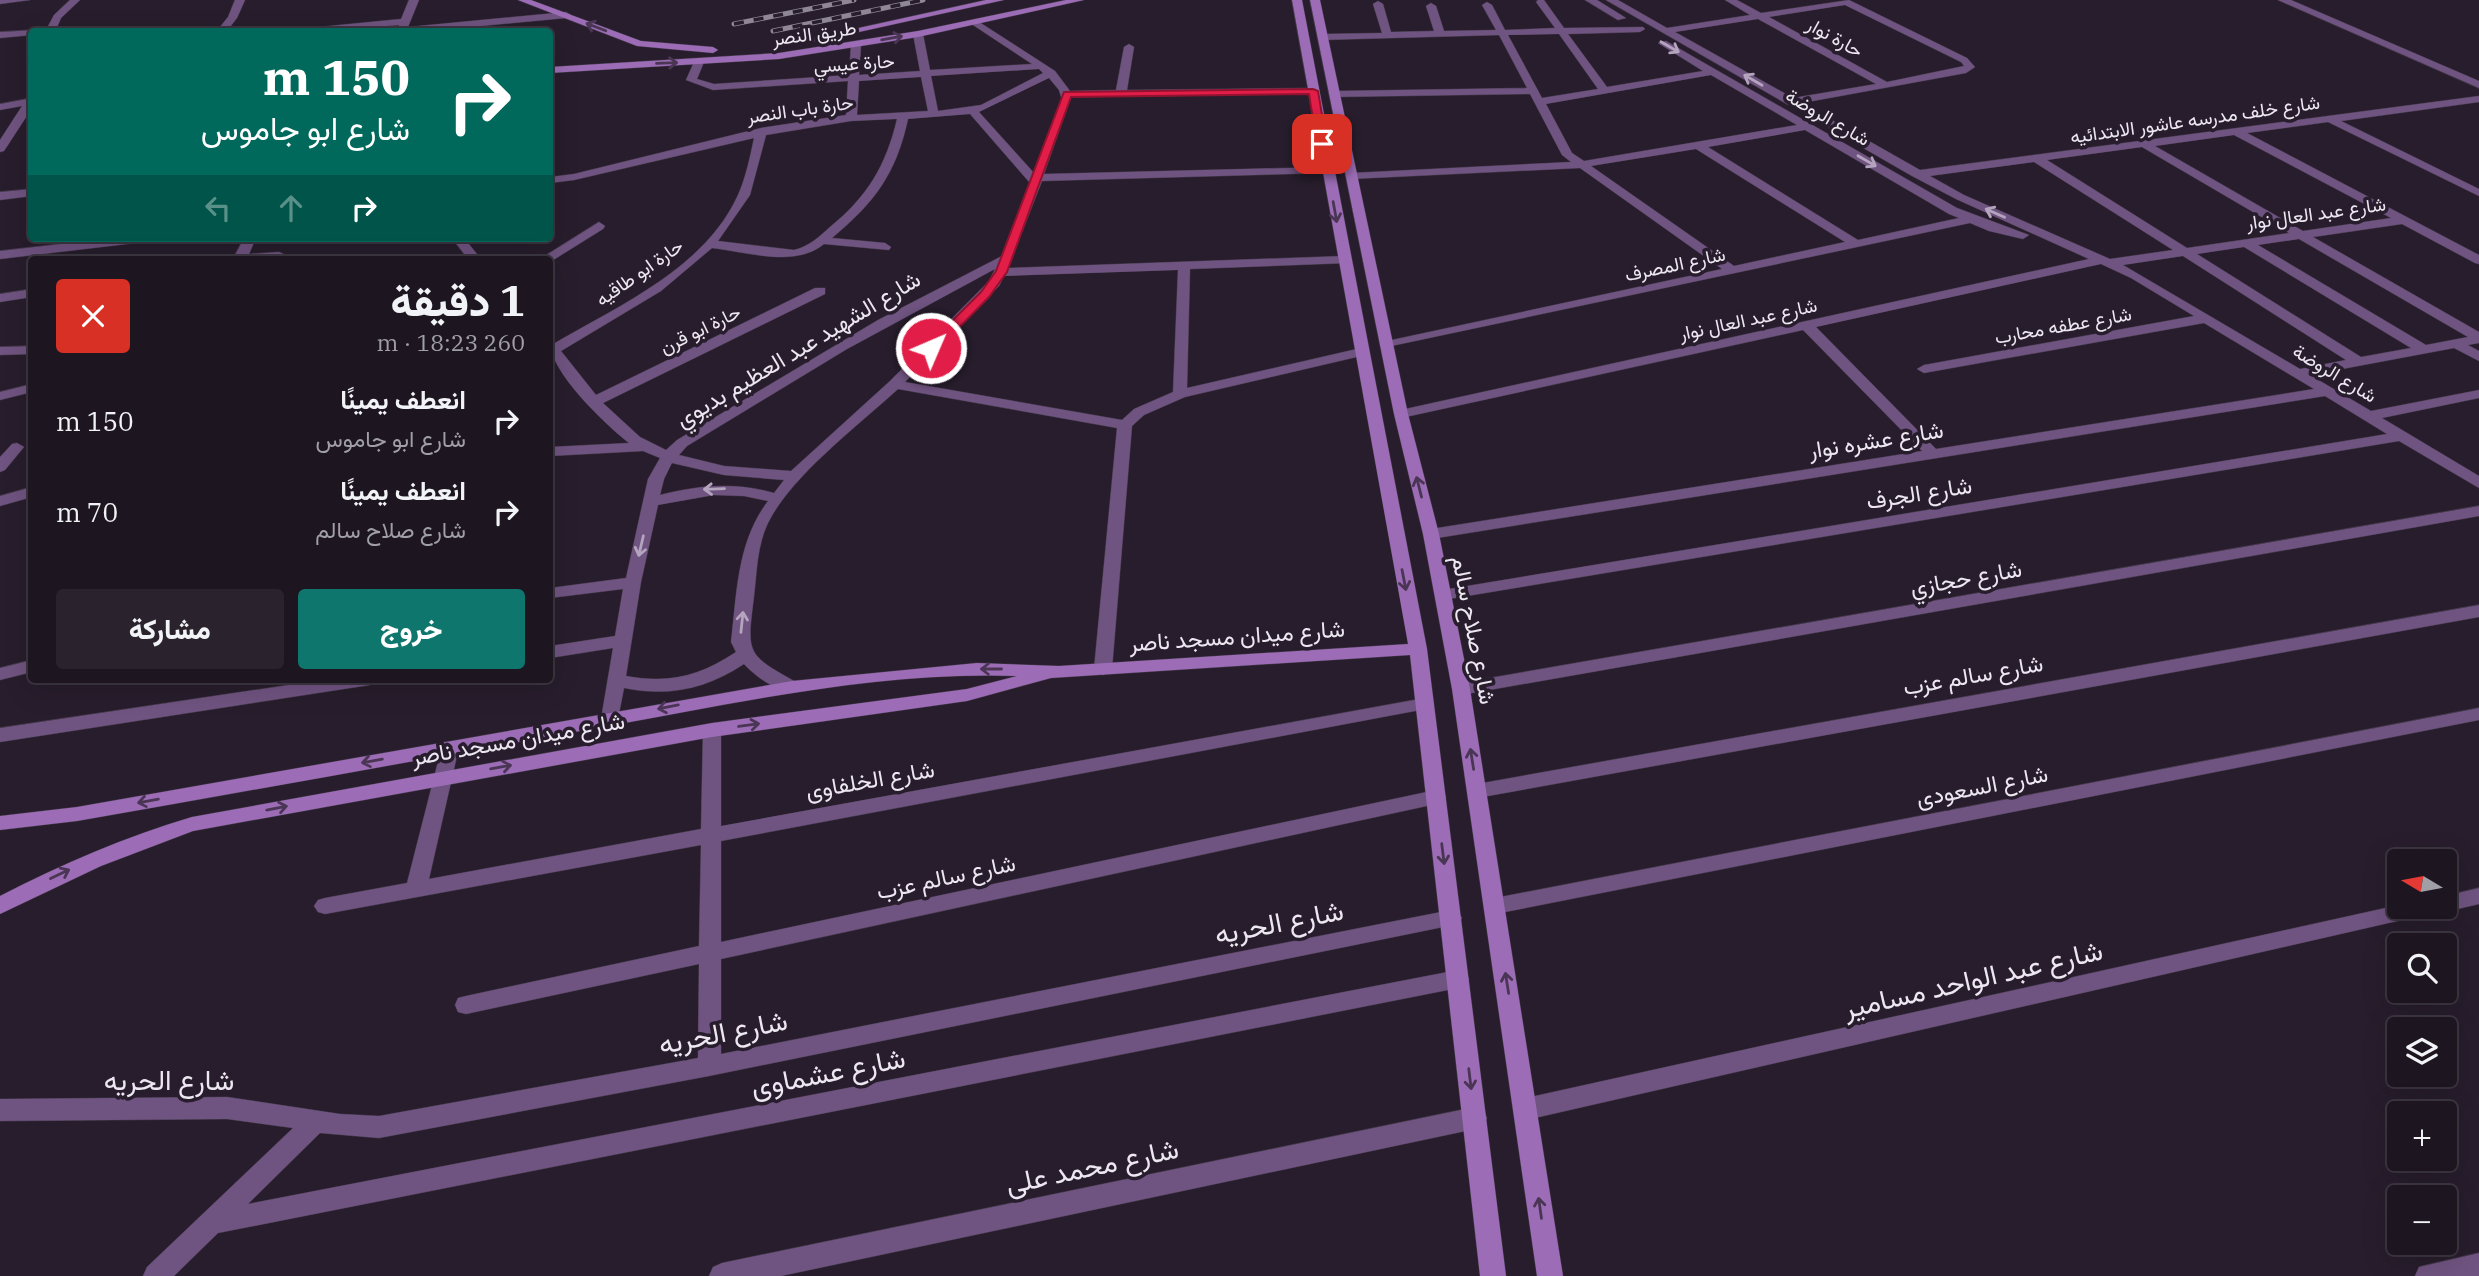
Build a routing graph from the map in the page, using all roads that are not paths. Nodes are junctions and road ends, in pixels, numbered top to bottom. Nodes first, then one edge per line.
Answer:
1 (25, 0) edge
2 (75, 0) edge
3 (240, 0) edge
4 (414, 0) edge
5 (523, 0) edge
6 (999, 0) edge
7 (1079, 0) edge
8 (1297, 0) edge
9 (1315, 0) edge
10 (1590, 0) edge
11 (1611, 0) edge
12 (1730, 0) edge
13 (2283, 0) edge
14 (0, 1) edge
15 (1844, 1) edge
16 (1541, 2) dead end
17 (1378, 4) dead end
18 (1487, 5) dead end
19 (1431, 6) dead end
20 (566, 15) junction
21 (1760, 16) junction
22 (975, 23) junction
23 (51, 28) edge
24 (224, 28) edge
25 (403, 28) edge
26 (1640, 29) junction
27 (1666, 31) junction
28 (1562, 32) junction
29 (28, 33) edge
30 (1502, 33) junction
31 (918, 34) junction
32 (1440, 34) junction
33 (0, 35) edge
34 (1387, 35) junction
35 (1322, 37) junction
36 (640, 44) junction
37 (856, 45) junction
38 (1129, 47) dead end
39 (699, 62) junction
40 (624, 65) junction
41 (553, 70) edge
42 (1046, 70) junction
43 (1713, 72) junction
44 (926, 75) junction
45 (854, 80) junction
46 (1886, 85) junction
47 (2479, 85) edge
48 (1531, 90) junction
49 (1604, 90) junction
50 (1313, 91) junction
51 (1067, 94) junction
52 (1121, 94) junction
53 (1334, 94) junction
54 (2479, 99) edge
55 (28, 102) edge
56 (1537, 102) junction
57 (1791, 102) junction
58 (0, 107) edge
59 (28, 107) edge
60 (973, 111) junction
61 (903, 116) junction
62 (934, 116) junction
63 (851, 118) junction
64 (2330, 119) junction
65 (1827, 123) junction
66 (1807, 127) junction
67 (761, 131) junction
68 (2235, 131) junction
69 (2144, 144) junction
70 (1699, 145) junction
71 (0, 149) edge
72 (2036, 158) junction
73 (1578, 165) junction
74 (1327, 170) junction
75 (1916, 174) junction
76 (1351, 176) junction
77 (553, 180) edge
78 (1037, 180) junction
79 (28, 192) edge
80 (2479, 193) edge
81 (0, 196) edge
82 (1970, 219) junction
83 (2403, 220) junction
84 (599, 226) dead end
85 (2302, 235) junction
86 (821, 240) junction
87 (2057, 241) junction
88 (112, 242) edge
89 (461, 242) edge
90 (2246, 243) junction
91 (709, 244) junction
92 (1856, 244) junction
93 (885, 247) dead end
94 (2185, 252) junction
95 (0, 256) edge
96 (473, 256) edge
97 (551, 256) edge
98 (1344, 260) junction
99 (2107, 261) junction
100 (2479, 261) edge
101 (1004, 265) junction
102 (1185, 265) junction
103 (1733, 271) junction
104 (820, 291) dead end
105 (28, 294) edge
106 (0, 298) edge
107 (2207, 318) junction
108 (1807, 326) junction
109 (2479, 338) edge
110 (2455, 344) junction
111 (1387, 345) junction
112 (553, 347) edge
113 (2423, 349) junction
114 (28, 350) edge
115 (553, 350) edge
116 (0, 351) edge
117 (1361, 352) junction
118 (2479, 357) edge
119 (2359, 362) junction
120 (1924, 369) dead end
121 (2298, 373) junction
122 (895, 384) junction
123 (28, 389) edge
124 (2328, 391) junction
125 (1180, 394) junction
126 (2479, 394) edge
127 (0, 396) edge
128 (596, 401) junction
129 (1401, 414) junction
130 (2369, 416) junction
131 (1125, 425) junction
132 (2402, 436) junction
133 (645, 446) junction
134 (17, 447) dead end
135 (553, 452) edge
136 (1933, 454) junction
137 (668, 457) junction
138 (2479, 466) edge
139 (0, 467) edge
140 (2458, 470) junction
141 (795, 476) junction
142 (2479, 483) edge
143 (28, 493) edge
144 (776, 498) junction
145 (0, 501) edge
146 (651, 502) junction
147 (2479, 511) edge
148 (1431, 534) junction
149 (633, 582) junction
150 (553, 593) edge
151 (1443, 595) junction
152 (2479, 611) edge
153 (622, 641) junction
154 (1418, 649) junction
155 (553, 652) edge
156 (744, 655) junction
157 (28, 667) edge
158 (1103, 669) junction
159 (1059, 672) junction
160 (0, 674) edge
161 (617, 680) junction
162 (339, 683) edge
163 (792, 687) junction
164 (1461, 689) junction
165 (1425, 704) junction
166 (2479, 714) edge
167 (610, 719) junction
168 (712, 730) junction
169 (0, 735) edge
170 (450, 747) junction
171 (443, 777) junction
172 (1477, 791) junction
173 (1436, 797) junction
174 (0, 823) edge
175 (711, 834) junction
176 (416, 888) junction
177 (2479, 896) edge
178 (2457, 901) edge
179 (324, 905) dead end
180 (0, 906) edge
181 (1495, 906) junction
182 (2387, 916) edge
183 (1451, 918) junction
184 (709, 955) junction
185 (1458, 979) junction
186 (466, 1005) dead end
187 (709, 1066) junction
188 (1526, 1109) junction
189 (0, 1110) edge
190 (1475, 1118) junction
191 (314, 1124) junction
192 (210, 1223) junction
193 (2479, 1265) edge
194 (1491, 1275) edge
195 (156, 1276) edge
196 (722, 1276) edge
197 (1550, 1276) edge
198 (2428, 1276) edge

1 - 14 street
2 - 23 street
3 - 24 street
4 - 25 street
5 - 20 main road, طريق النصر
6 - 36 main road, طريق النصر
7 - 22 main road, طريق النصر
8 - 50 main road
9 - 35 main road, شارع صلاح سالم
10 - 26 street, شارع الروضة
11 - 27 street, شارع الروضة
12 - 21 street, حارة نوار
13 - 47 street
15 - 21 street
15 - 46 street
16 - 28 street
17 - 34 street
18 - 30 street
19 - 32 street
20 - 25 street
36 -> 20 main road, طريق النصر
21 - 27 street
21 - 46 street, حارة نوار
22 - 31 main road, طريق النصر
22 - 42 street
26 - 28 street
26 -> 43 street, شارع الروضة
57 -> 27 street, شارع الروضة
28 - 30 street
28 - 49 street
29 - 33 street
30 - 32 street
30 - 48 street
37 -> 31 main road, طريق النصر
31 - 44 street
32 - 34 street
34 - 35 street
35 - 53 main road, شارع صلاح سالم
36 - 40 main road
37 - 39 main road, طريق النصر
37 - 45 street
38 - 52 street
40 -> 39 main road, طريق النصر
39 - 45 street, حارة عيسي
40 - 41 main road, طريق النصر
42 - 44 street, حارة عيسي
42 - 51 street
42 - 60 street, حارة باب النصر
43 - 49 street
43 - 66 street, شارع الروضة
44 - 45 street, حارة عيسي
44 - 62 street
45 - 63 street
46 - 57 street
48 - 53 street
48 - 56 street
49 - 56 street
50 - 52 street
50 - 74 main road
51 - 52 street
51 - 78 street
53 - 76 main road, شارع صلاح سالم
54 - 64 street, شارع خلف مدرسه عاشور الابتدائيه
55 - 58 street
56 - 73 street
57 - 65 street, شارع الروضة
59 - 71 street
60 - 62 street, حارة باب النصر
60 - 78 street
61 - 62 street, حارة باب النصر
61 - 63 street, حارة باب النصر
61 - 86 street
63 - 67 street, حارة باب النصر
64 - 68 street, شارع خلف مدرسه عاشور الابتدائيه
64 - 80 street
65 - 66 street
65 - 75 street, شارع الروضة
66 - 70 street
66 -> 82 street, شارع الروضة
67 - 77 street, حارة باب النصر
67 - 91 street, حارة ابو طاقيه
68 - 69 street, شارع خلف مدرسه عاشور الابتدائيه
68 - 83 street
69 - 72 street, شارع خلف مدرسه عاشور الابتدائيه
69 - 85 street
70 - 73 street
70 - 92 street
72 - 75 street, شارع خلف مدرسه عاشور الابتدائيه
72 - 94 street
73 - 76 street
73 - 103 street
74 - 78 street
74 -> 98 main road
87 -> 75 street, شارع الروضة
76 - 111 main road, شارع صلاح سالم
78 - 101 street
79 - 81 street
82 - 87 street, شارع الروضة
82 - 92 street, شارع المصرف
83 - 85 street, شارع عبد العال نوار
83 - 100 street
84 - 97 street
85 - 90 street, شارع عبد العال نوار
85 - 109 street
86 - 91 street
86 - 93 street
87 - 99 street, شارع الروضة
88 - 95 street
89 - 96 street
90 - 94 street, شارع عبد العال نوار
90 - 113 street
91 - 112 street, حارة ابو طاقيه
92 - 103 street, شارع المصرف
94 - 99 street, شارع عبد العال نوار
94 - 119 street
98 - 102 street
98 - 117 main road
99 - 107 street, شارع الروضة
99 - 108 street, شارع عبد العال نوار
101 - 102 street
101 - 122 street
101 - 137 street, شارع الشهيد عبد العظيم بديوي
102 - 125 street
103 - 111 street, شارع المصرف
104 - 128 street, حارة ابو قرن
105 - 106 street
107 - 120 street, شارع عطفه محارب
107 - 121 street, شارع الروضة
108 - 129 street, شارع عبد العال نوار
108 - 136 street
109 - 110 street
110 - 113 street
110 - 118 street
111 - 129 main road, شارع صلاح سالم
113 - 119 street
114 - 116 street
115 - 128 street
117 - 125 street
117 -> 154 main road
119 - 121 street
121 - 124 street, شارع الروضة
122 - 131 street
122 - 141 street
123 - 127 street
124 - 130 street, شارع الروضة
124 - 136 street, شارع عشره نوار
125 - 131 street
126 - 130 street
128 - 133 street
148 -> 129 main road, شارع صلاح سالم
130 - 132 street, شارع الروضة
131 - 158 street
132 - 140 street, شارع الروضة
132 - 151 street, شارع الجرف
133 - 135 street
133 - 137 street
134 - 139 street
136 - 148 street, شارع عشره نوار
137 - 141 street
137 - 146 street, شارع الشهيد عبد العظيم بديوي
138 - 140 street
140 - 142 street, شارع الروضة
141 - 144 street
143 - 145 street
144 -> 146 street
156 -> 144 street
146 -> 149 street, شارع الشهيد عبد العظيم بديوي
147 - 164 street, شارع حجازي
148 - 151 main road, شارع صلاح سالم
149 - 150 street
149 - 153 street, شارع الشهيد عبد العظيم بديوي
151 - 164 main road, شارع صلاح سالم
152 - 172 street, شارع سالم عزب
153 - 155 street
153 - 161 street, شارع الشهيد عبد العظيم بديوي
154 - 158 main road, شارع ميدان مسجد ناصر
154 - 165 main road
156 - 161 street
156 - 163 street
157 - 160 street
158 - 159 main road, شارع ميدان مسجد ناصر
159 -> 163 main road, شارع ميدان مسجد ناصر
168 -> 159 main road, شارع ميدان مسجد ناصر
161 - 167 street, شارع الشهيد عبد العظيم بديوي
162 - 169 street
163 -> 167 main road, شارع ميدان مسجد ناصر
172 -> 164 main road, شارع صلاح سالم
165 - 173 main road
165 - 175 street, شارع الخلفاوى
166 - 181 street, شارع السعودى
167 - 170 main road, شارع ميدان مسجد ناصر
171 -> 168 main road, شارع ميدان مسجد ناصر
168 - 175 street
170 - 171 street
170 -> 174 main road, شارع ميدان مسجد ناصر
171 - 176 street
180 -> 171 main road, شارع ميدان مسجد ناصر
172 - 181 main road, شارع صلاح سالم
173 -> 183 main road
173 - 184 street, شارع سالم عزب
175 - 176 street, شارع الخلفاوى
175 - 184 street
176 - 179 street, شارع الخلفاوى
177 - 178 street
188 -> 181 main road, شارع صلاح سالم
182 - 188 street, شارع عبد الواحد مسامير
183 - 185 main road
183 - 187 street, شارع الحريه
184 - 186 street, شارع سالم عزب
184 - 187 street
185 -> 190 main road
185 - 192 street, شارع عشماوى
187 - 191 street, شارع الحريه
197 -> 188 main road, شارع صلاح سالم
189 - 191 street, شارع الحريه
190 - 194 main road
190 - 196 street, شارع محمد على
191 - 192 street
192 - 195 street
193 - 198 street

